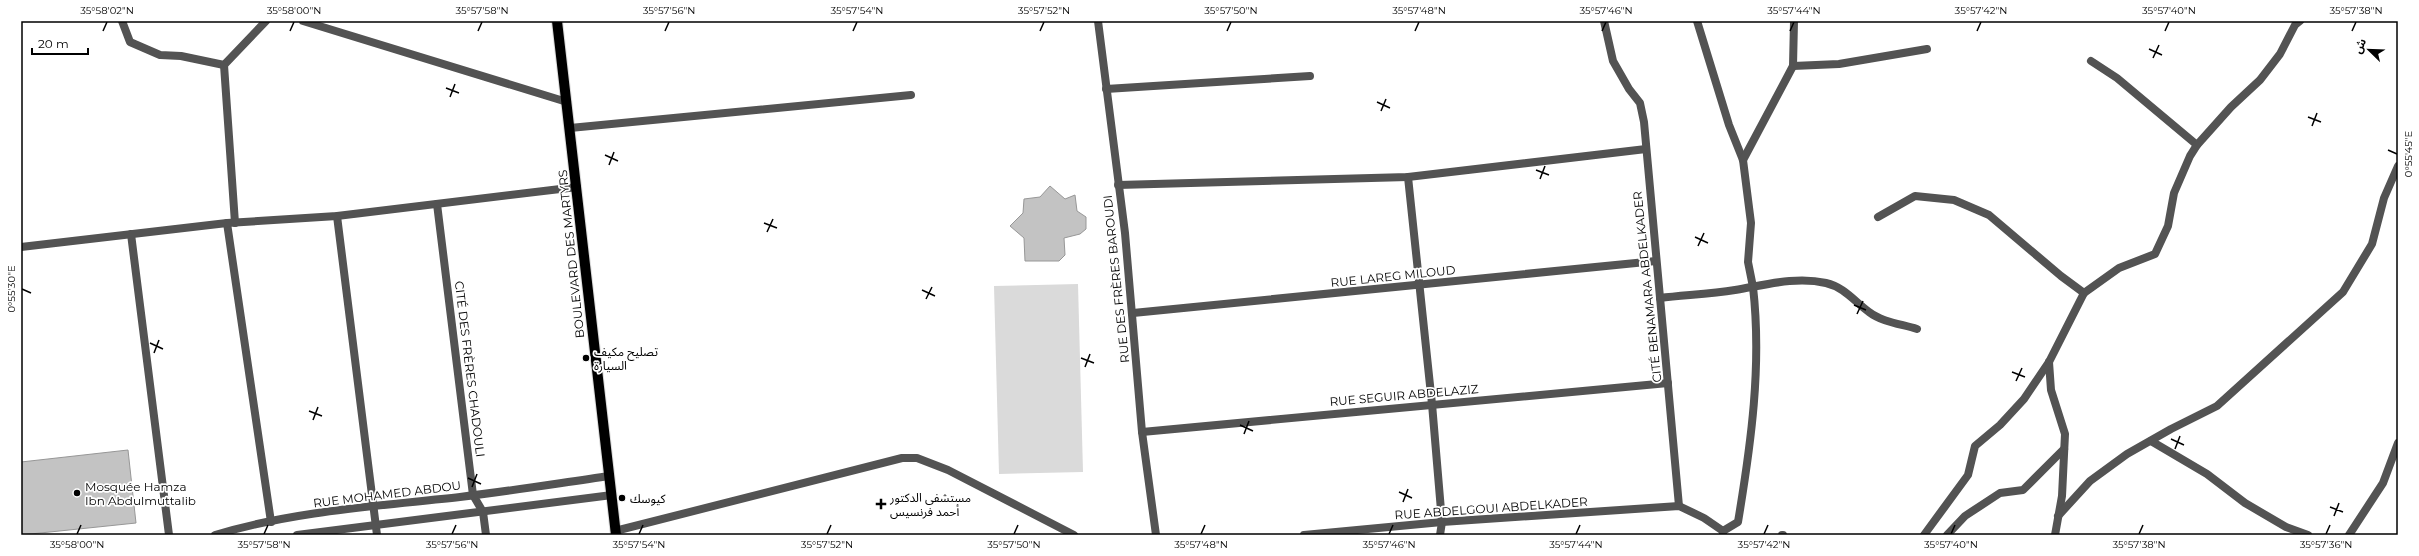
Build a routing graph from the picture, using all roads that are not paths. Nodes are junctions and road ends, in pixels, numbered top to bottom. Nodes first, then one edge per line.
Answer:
1 (122, 21) edge
2 (266, 21) edge
3 (304, 21) edge
4 (557, 21) edge
5 (1098, 21) edge
6 (1604, 21) edge
7 (1697, 21) edge
8 (1794, 21) edge
9 (2300, 21) edge
10 (1927, 48) dead end
11 (2091, 61) dead end
12 (224, 65) junction
13 (1793, 66) junction
14 (1310, 76) dead end
15 (1106, 89) junction
16 (911, 95) dead end
17 (567, 102) junction
18 (570, 128) junction
19 (2197, 145) junction
20 (1646, 150) junction
21 (1744, 160) junction
22 (2398, 166) edge
23 (1408, 177) junction
24 (577, 186) junction
25 (1118, 186) junction
26 (437, 204) junction
27 (337, 216) junction
28 (1878, 218) dead end
29 (231, 223) junction
30 (131, 234) junction
31 (21, 247) edge
32 (1656, 261) junction
33 (1420, 285) junction
34 (1753, 287) junction
35 (2084, 293) junction
36 (1660, 298) junction
37 (1133, 313) junction
38 (1917, 329) dead end
39 (2049, 362) junction
40 (1668, 383) junction
41 (1432, 404) junction
42 (1142, 432) junction
43 (2151, 440) junction
44 (2398, 443) edge
45 (2064, 449) junction
46 (610, 476) junction
47 (473, 495) junction
48 (612, 496) junction
49 (374, 505) junction
50 (1679, 506) junction
51 (483, 512) junction
52 (2058, 516) junction
53 (271, 522) junction
54 (1442, 522) junction
55 (376, 524) junction
56 (615, 533) edge
57 (1723, 533) edge
58 (169, 535) edge
59 (215, 535) edge
60 (297, 535) edge
61 (377, 535) edge
62 (486, 535) edge
63 (1074, 535) edge
64 (1156, 535) edge
65 (1304, 535) edge
66 (1440, 535) edge
67 (1731, 535) edge
68 (1924, 535) edge
69 (1947, 535) edge
70 (2055, 535) edge
71 (2308, 535) edge
72 (2349, 535) edge

1 - 12 street
2 - 12 street
3 - 17 street
4 - 17 main road, BOULEVARD DES MARTYRS
5 - 15 street, RUE DES FRÈRES BAROUDI
6 - 20 street, CITÉ BENAMARA ABDELKADER
7 - 21 street
8 - 13 street
9 - 19 street
10 - 13 street
11 - 19 street
12 - 29 street
13 - 21 street
14 - 15 street
15 - 25 street, RUE DES FRÈRES BAROUDI
16 - 18 street
17 - 18 main road, BOULEVARD DES MARTYRS
18 - 24 main road, BOULEVARD DES MARTYRS
19 - 35 street
20 - 23 street
20 - 32 street, CITÉ BENAMARA ABDELKADER
21 - 34 street
22 - 43 street
23 - 25 street
23 - 33 street
24 - 26 street
24 - 46 main road, BOULEVARD DES MARTYRS
25 - 37 street, RUE DES FRÈRES BAROUDI
26 - 27 street
26 - 47 street, CITÉ DES FRÈRES CHADOULI
27 - 29 street
27 - 49 street
28 - 35 street
29 - 30 street
29 - 53 street
30 - 31 street
30 - 58 street
32 - 33 street, RUE LAREG MILOUD
32 - 36 street, CITÉ BENAMARA ABDELKADER
33 - 37 street, RUE LAREG MILOUD
33 - 41 street
34 - 36 street
34 - 38 street
34 - 57 street
35 - 39 street
36 - 40 street, CITÉ BENAMARA ABDELKADER
37 - 42 street, RUE DES FRÈRES BAROUDI
39 - 45 street
39 - 68 street
40 - 41 street, RUE SEGUIR ABDELAZIZ
40 - 50 street, CITÉ BENAMARA ABDELKADER
41 - 42 street, RUE SEGUIR ABDELAZIZ
41 - 54 street
42 - 64 street, RUE DES FRÈRES BAROUDI
43 - 52 street
43 - 71 street
44 - 72 street
45 - 52 street
45 - 69 street
46 - 47 street, RUE MOHAMED ABDOU
46 - 48 main road, BOULEVARD DES MARTYRS
47 - 49 street, RUE MOHAMED ABDOU
47 - 51 street, CITÉ DES FRÈRES CHADOULI
48 - 51 street
48 - 56 main road, BOULEVARD DES MARTYRS
49 - 53 street, RUE MOHAMED ABDOU
49 - 55 street
50 - 54 street, RUE ABDELGOUI ABDELKADER
50 - 57 street
51 - 55 street
51 - 62 street, CITÉ DES FRÈRES CHADOULI
52 - 70 street
53 - 59 street, RUE MOHAMED ABDOU
54 - 65 street, RUE ABDELGOUI ABDELKADER
54 - 66 street
55 - 60 street
55 - 61 street
56 - 63 street
57 - 67 street

